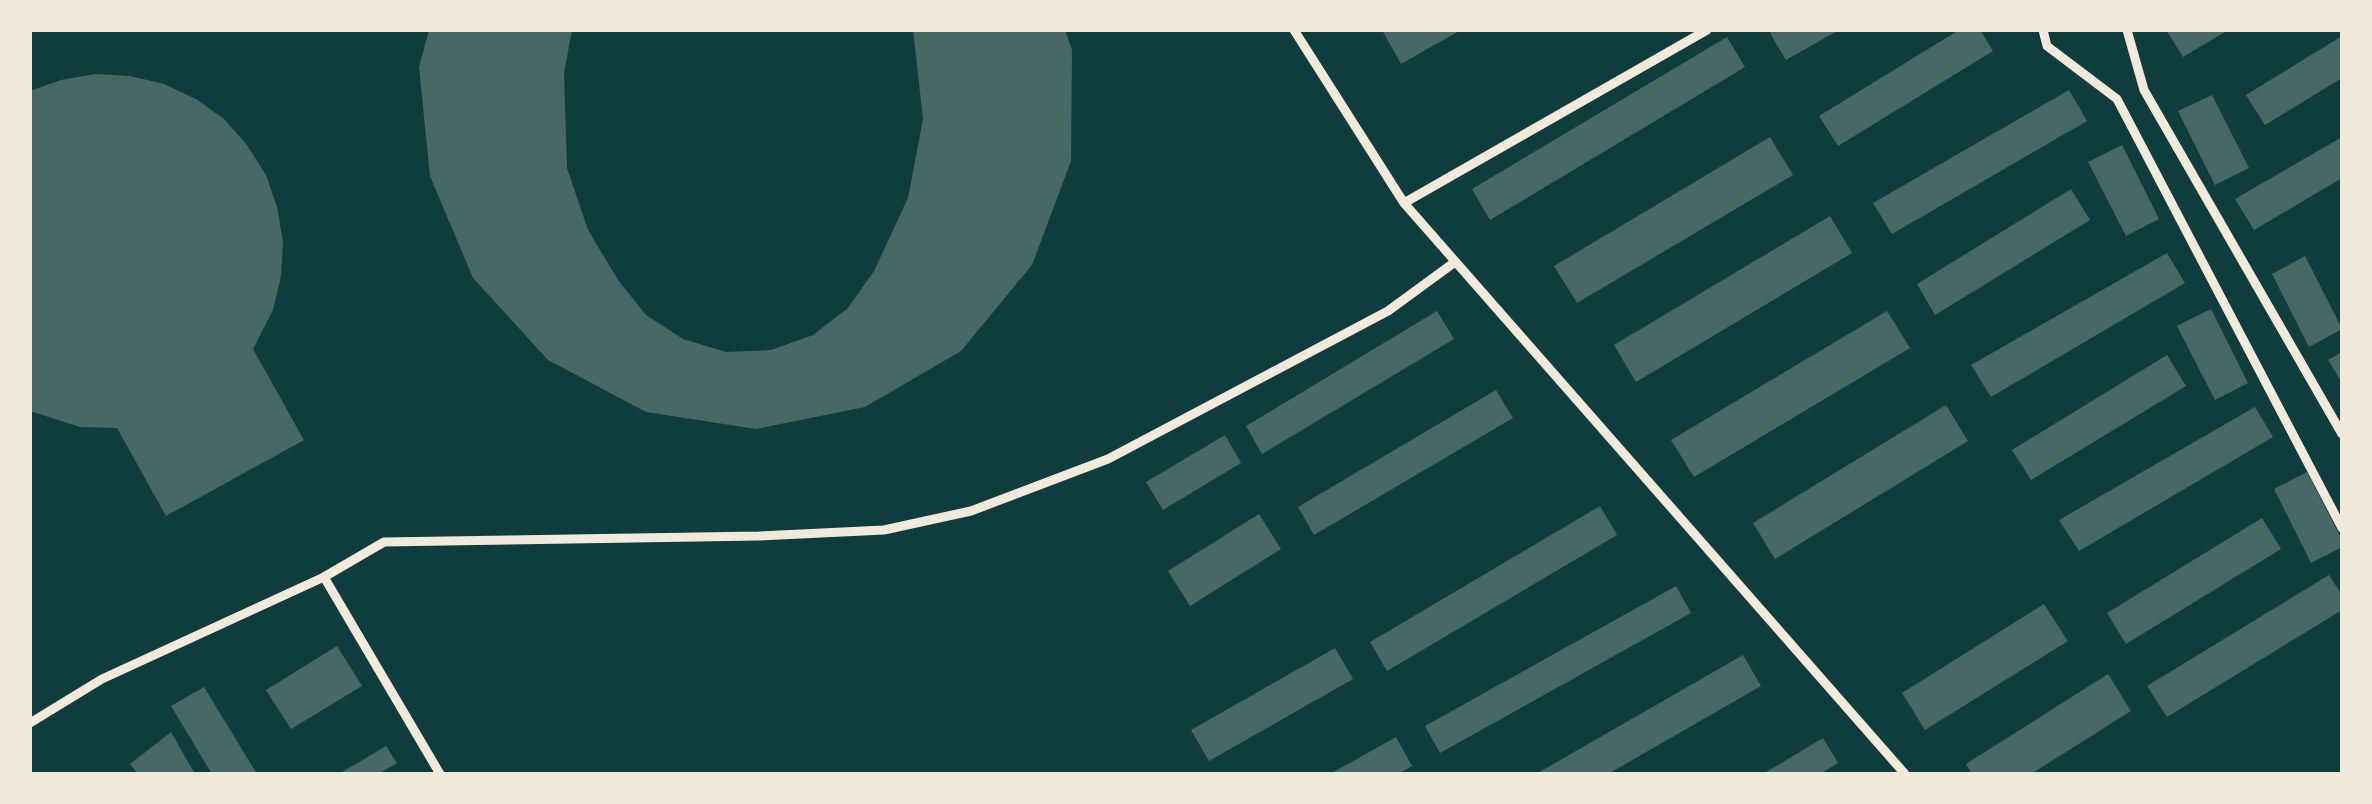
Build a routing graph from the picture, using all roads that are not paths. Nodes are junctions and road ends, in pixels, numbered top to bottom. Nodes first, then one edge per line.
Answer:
1 (1294, 30) edge
2 (1707, 30) edge
3 (2042, 30) edge
4 (2127, 30) edge
5 (1404, 203) junction
6 (1455, 262) junction
7 (2342, 434) edge
8 (2342, 528) edge
9 (324, 578) junction
10 (30, 723) edge
11 (440, 774) edge
12 (1905, 774) edge

1 - 5 street
2 - 5 street
3 - 8 street
4 - 7 street
5 - 6 street
6 - 9 street
6 - 12 street
9 - 10 street
9 - 11 street

